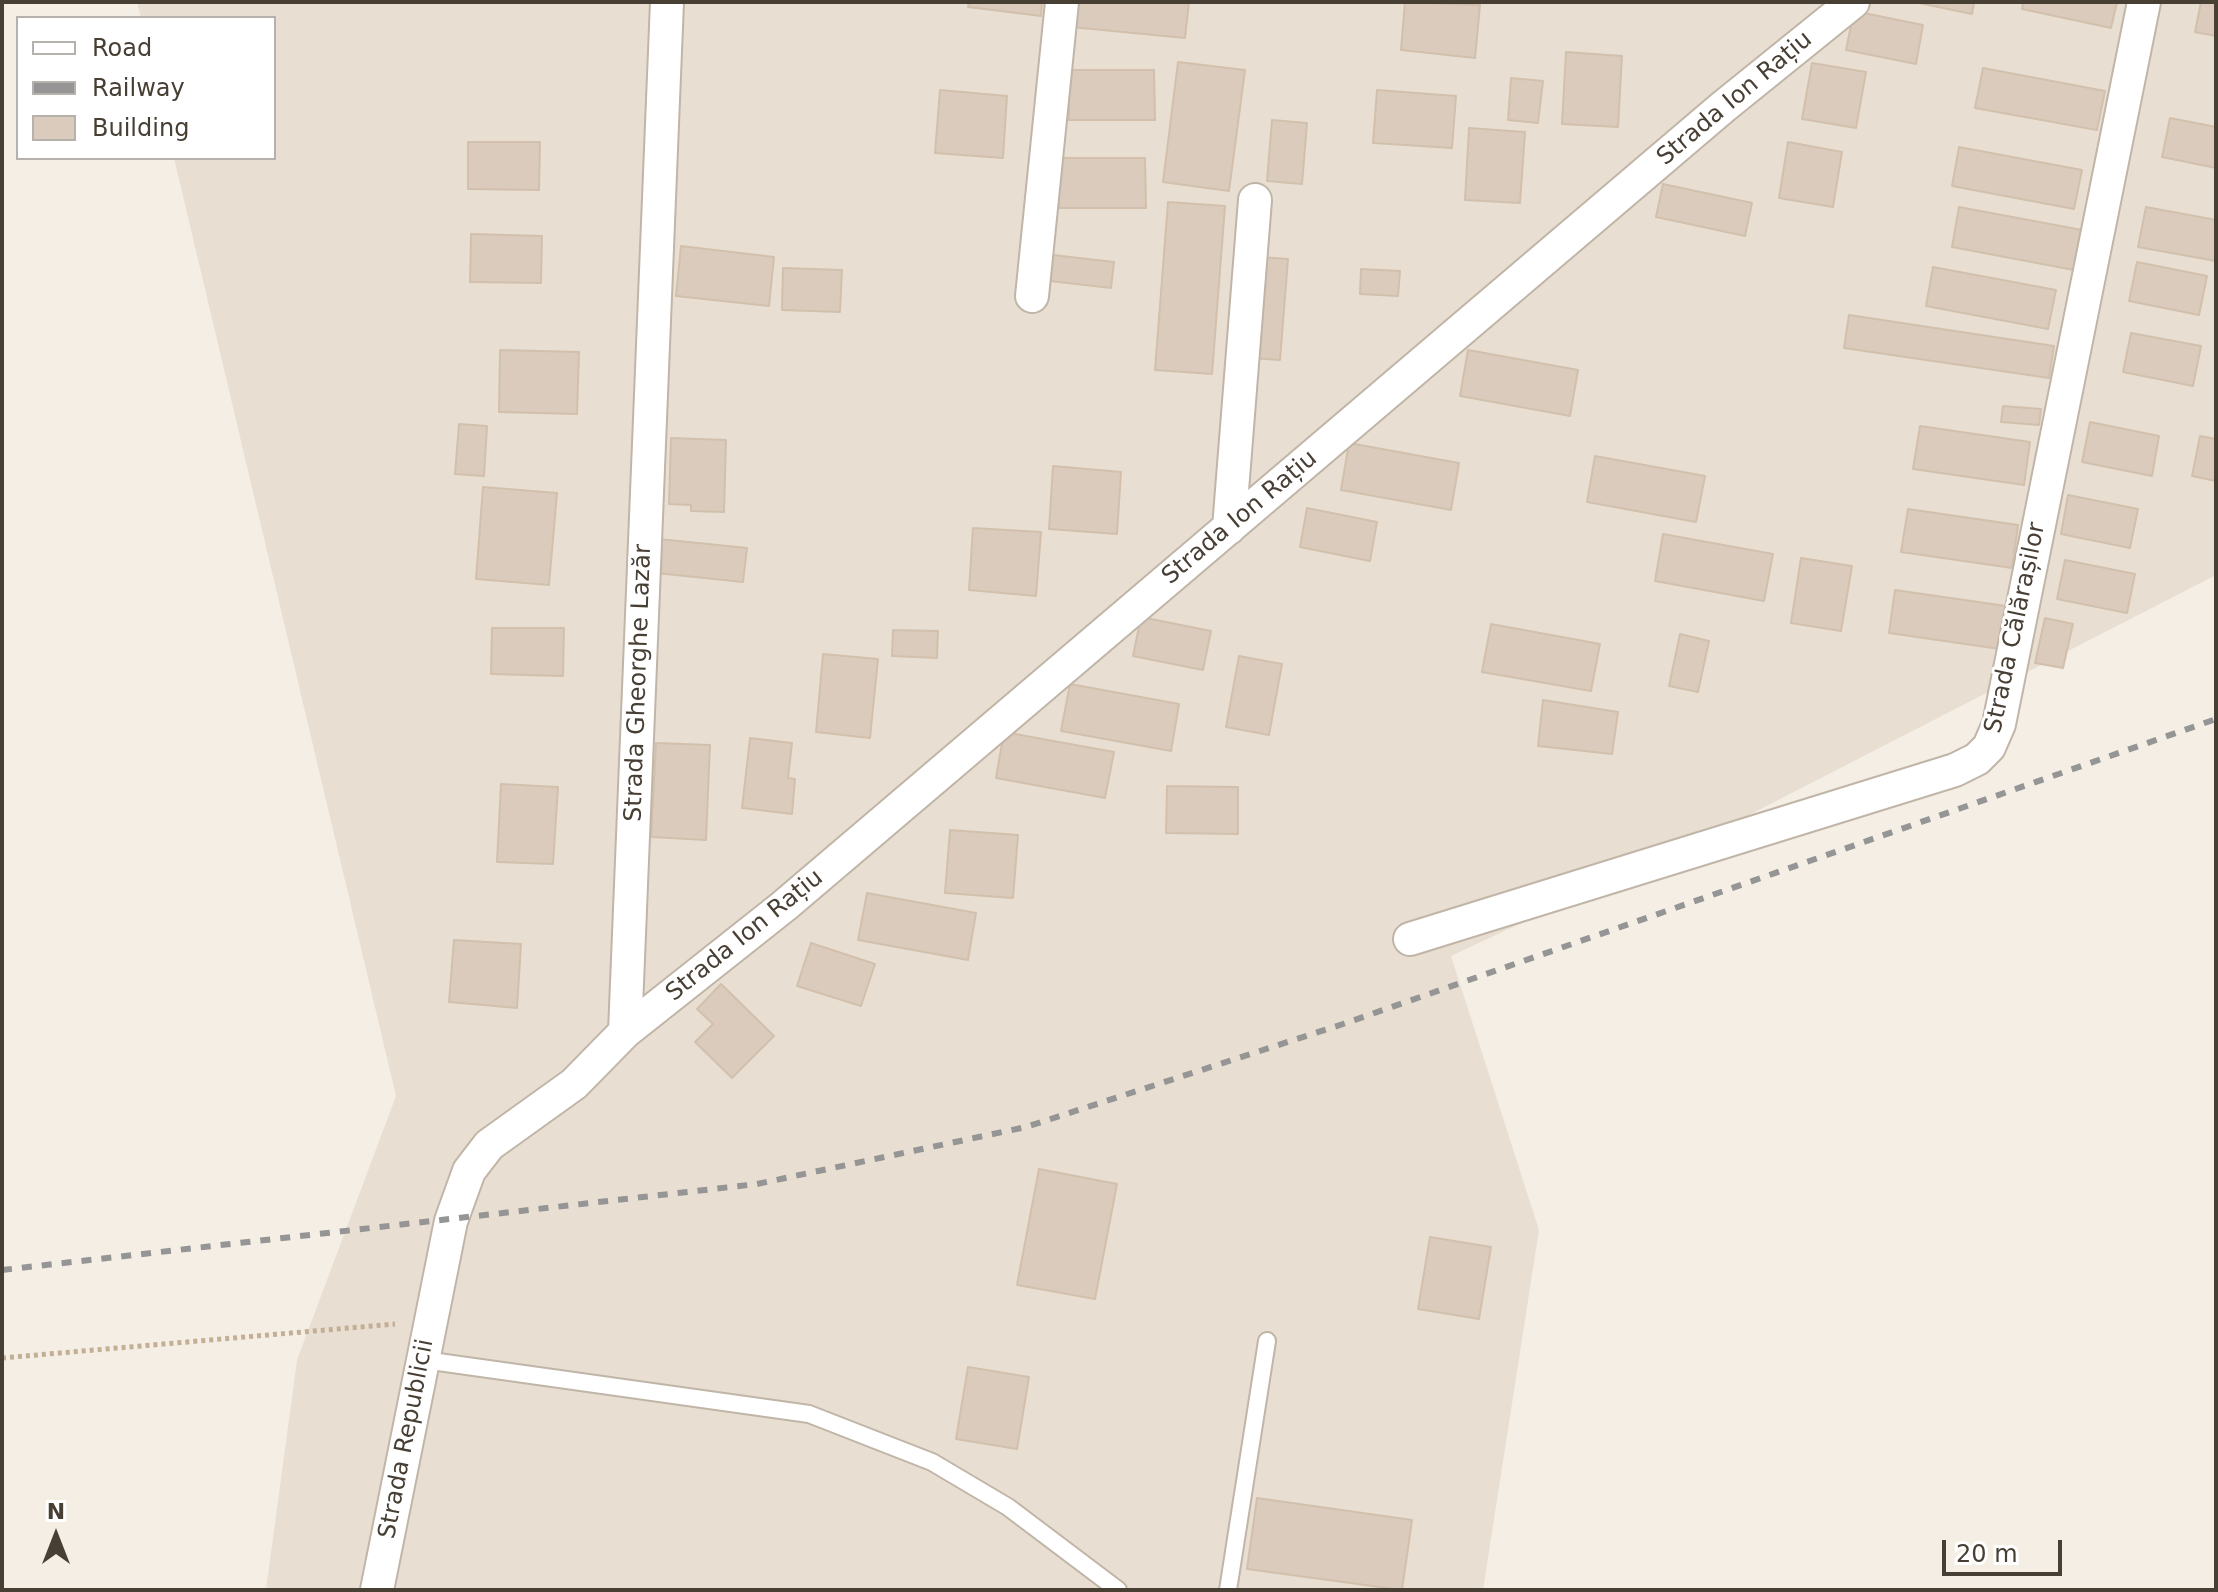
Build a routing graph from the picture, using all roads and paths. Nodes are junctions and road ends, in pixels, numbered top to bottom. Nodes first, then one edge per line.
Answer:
1 (667, 2) edge
2 (1062, 2) edge
3 (1853, 2) edge
4 (2144, 2) edge
5 (1255, 200) dead end
6 (1032, 296) dead end
7 (1229, 528) junction
8 (1410, 939) dead end
9 (625, 1032) junction
10 (431, 1320) junction
11 (1267, 1341) dead end
12 (2, 1358) edge
13 (424, 1360) junction
14 (377, 1590) edge
15 (1118, 1590) edge
16 (1228, 1590) edge

1 - 9 street, Strada Gheorghe Lazăr
2 - 6 street
3 - 7 street, Strada Ion Rațiu
4 - 8 street, Strada Călărașilor
5 - 7 street
7 - 9 street, Strada Ion Rațiu
9 - 10 street, Strada Republicii
10 - 12 path
10 - 13 street, Strada Republicii
11 - 16 lane
13 - 14 street, Strada Republicii
13 - 15 lane

